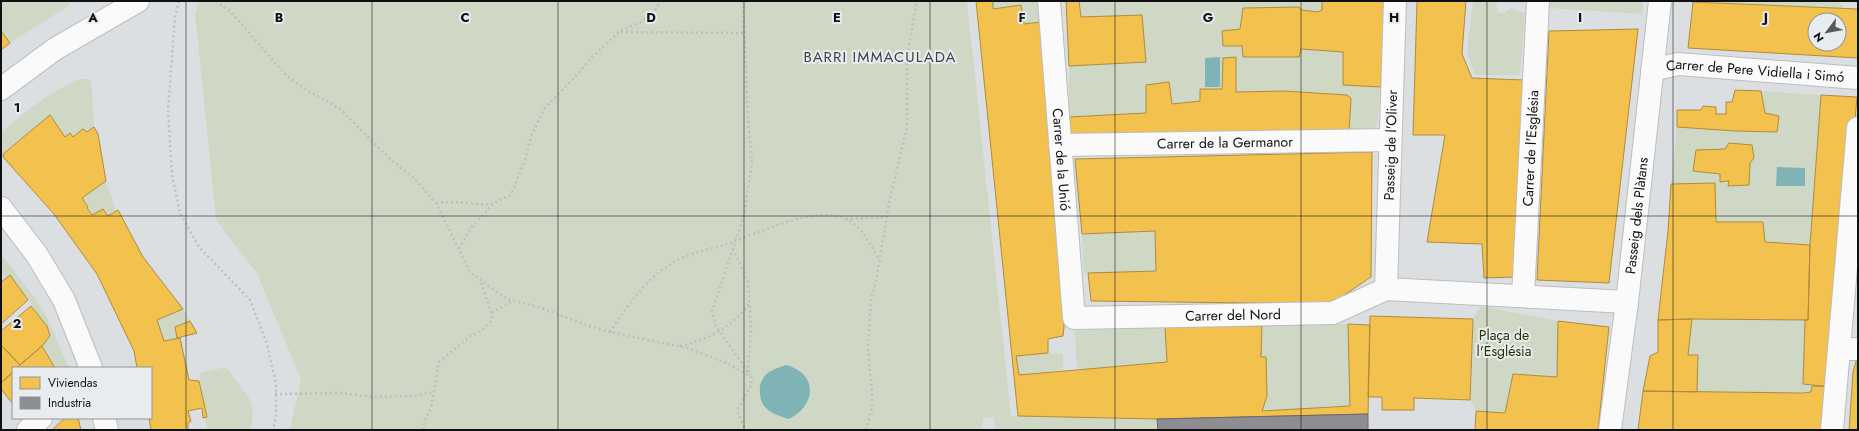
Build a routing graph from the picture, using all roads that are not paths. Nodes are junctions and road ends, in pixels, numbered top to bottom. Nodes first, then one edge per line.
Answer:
1 (138, 1) edge
2 (1049, 1) edge
3 (1395, 1) edge
4 (1538, 1) edge
5 (1660, 1) edge
6 (1652, 70) junction
7 (1858, 78) edge
8 (1, 90) edge
9 (1858, 128) edge
10 (1390, 140) junction
11 (1060, 145) junction
12 (1855, 195) edge
13 (1, 208) edge
14 (1851, 288) edge
15 (1386, 289) junction
16 (1523, 296) junction
17 (1627, 302) junction
18 (1074, 318) joint
19 (1848, 349) edge
20 (91, 367) edge
21 (40, 419) edge
22 (104, 419) edge
23 (28, 430) edge
24 (107, 430) edge
25 (1610, 430) edge
26 (1832, 430) edge

1 - 8 street
2 - 11 street, Carrer de la Unió
3 - 10 street, Passeig de l'Oliver
4 - 16 street, Carrer de l'Església
5 - 6 street, Passeig dels Plàtans
6 - 7 street, Carrer de Pere Vidiella i Simó
6 - 17 street, Passeig dels Plàtans
9 - 12 street
10 - 11 street, Carrer de la Germanor
10 - 15 street, Passeig de l'Oliver
11 - 18 street, Carrer de la Unió
12 - 14 street
13 - 20 street
14 - 19 street
15 - 16 street
15 - 18 street, Carrer del Nord
16 - 17 street
17 - 25 street, Passeig dels Plàtans
19 - 26 street
21 - 23 street
22 - 24 street

